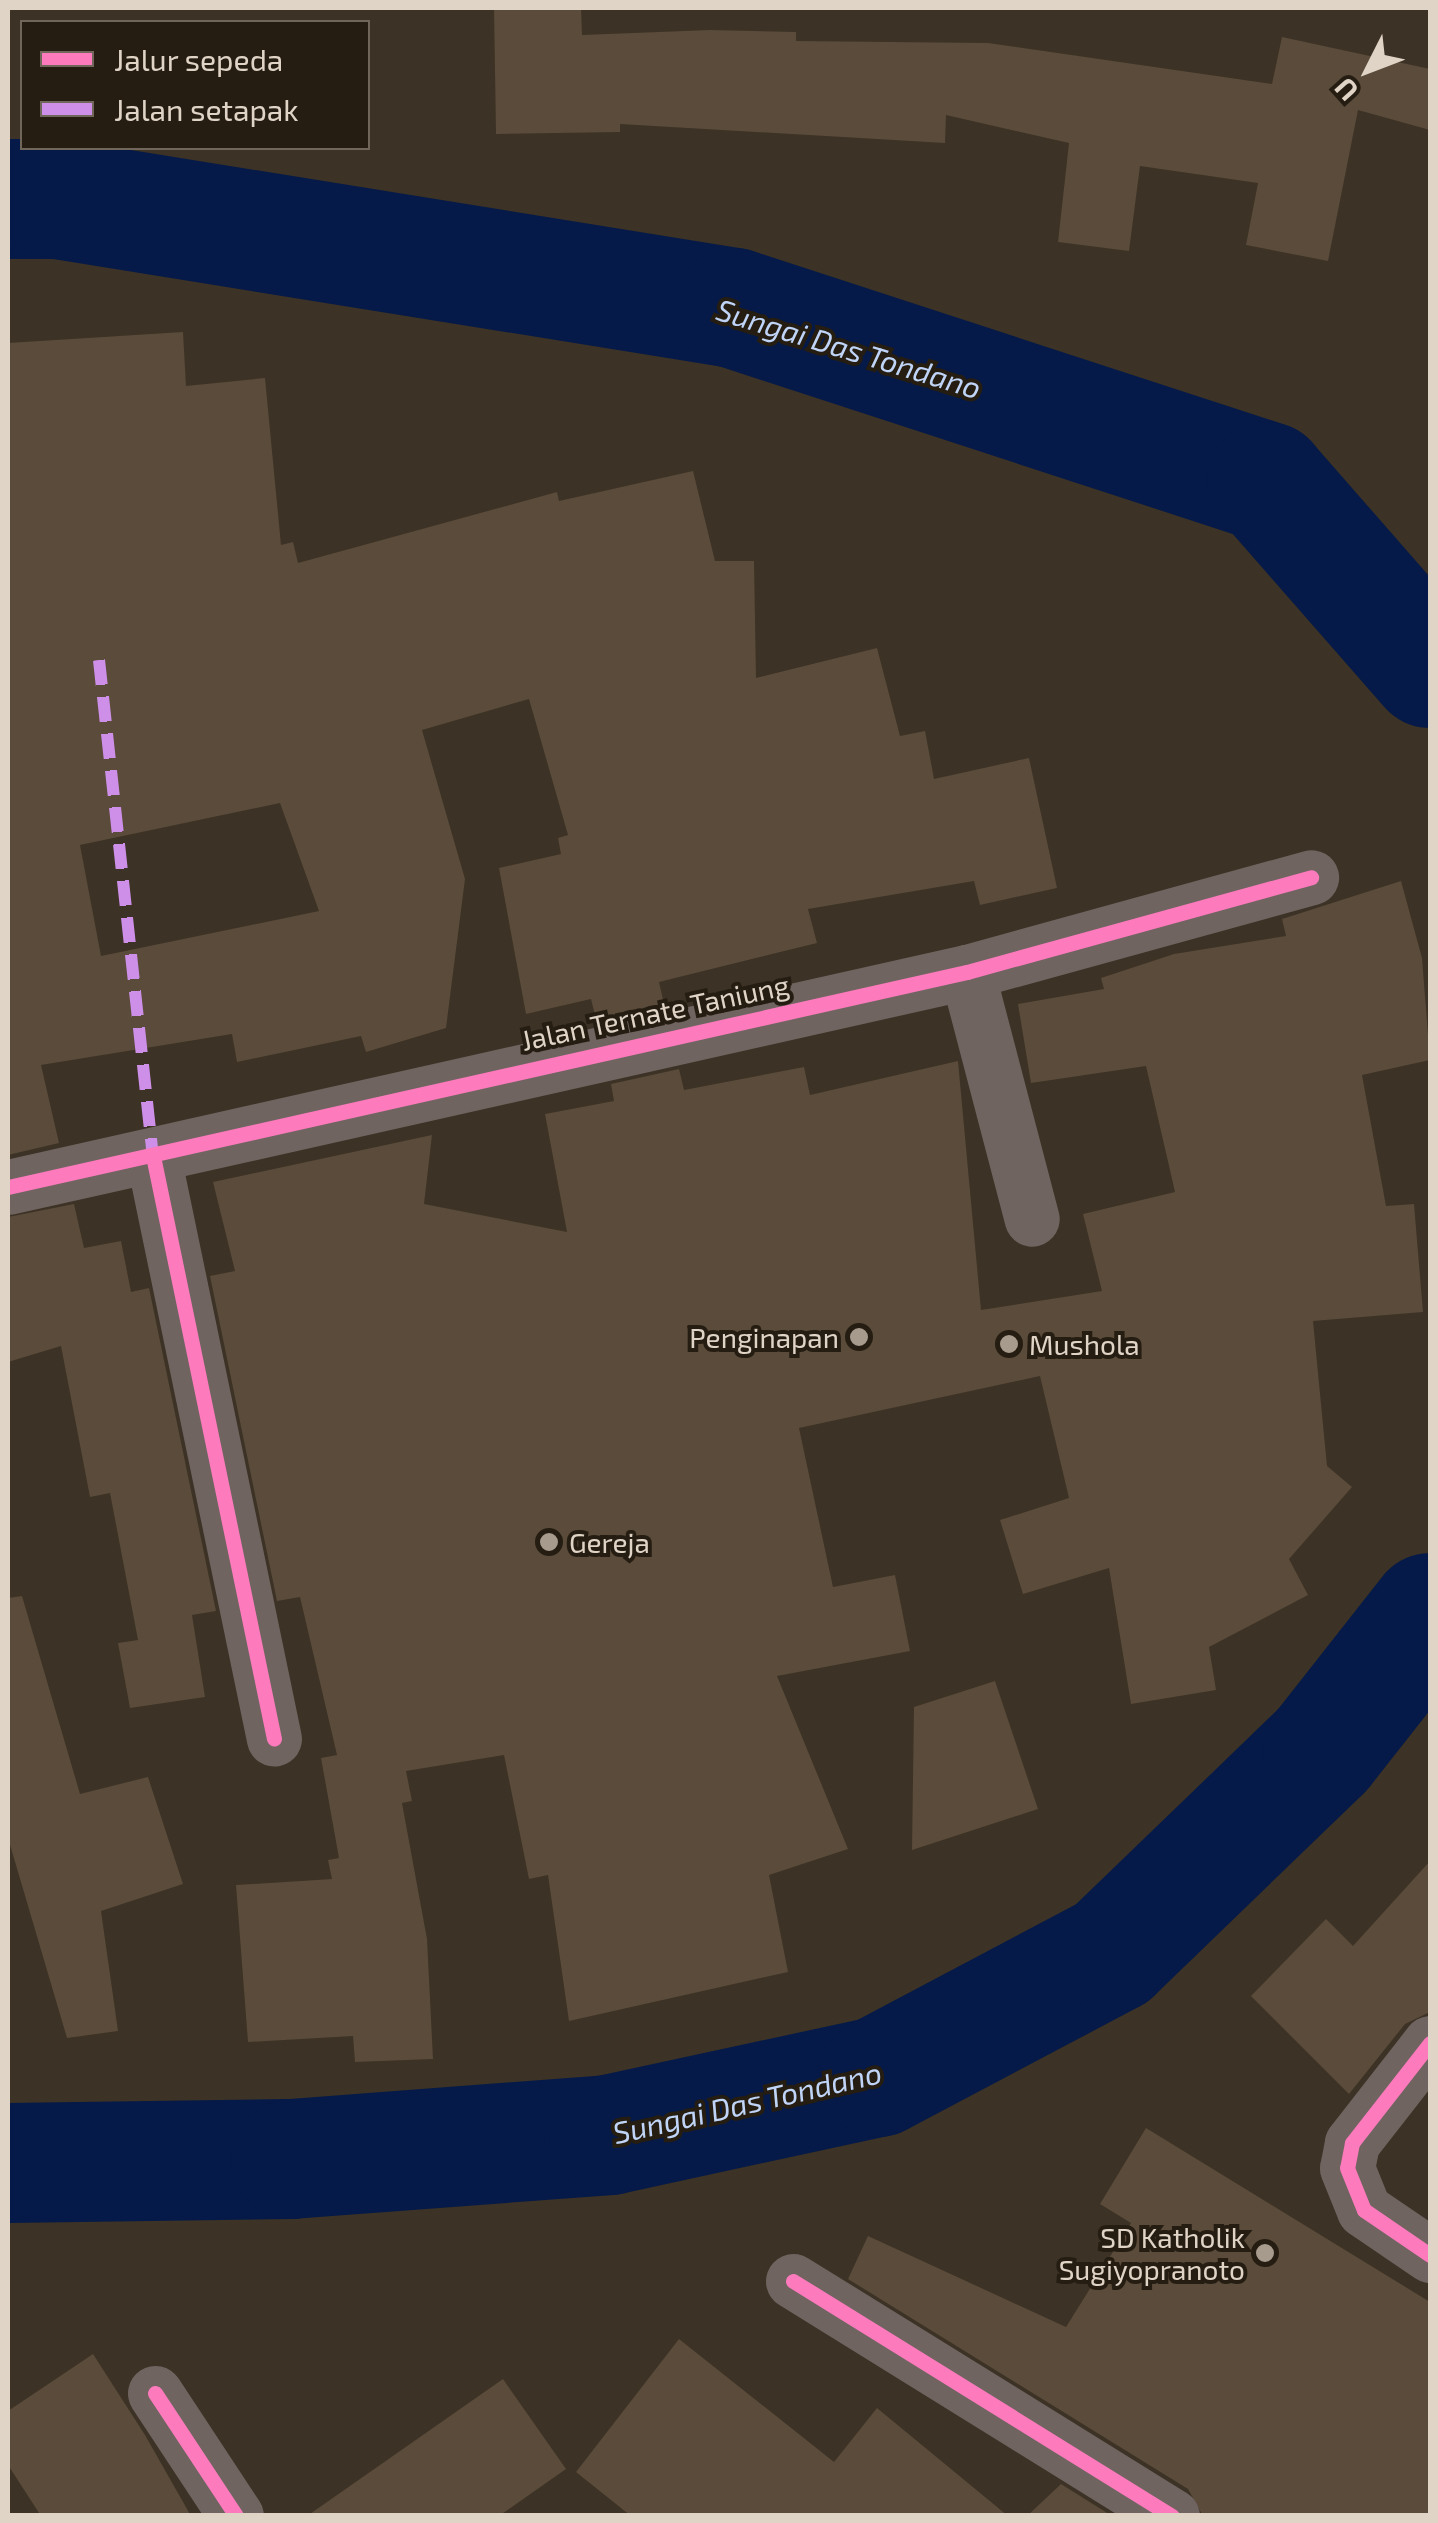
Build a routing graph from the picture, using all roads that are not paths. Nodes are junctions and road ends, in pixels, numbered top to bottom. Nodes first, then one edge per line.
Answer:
1 (1311, 878) dead end
2 (967, 972) junction
3 (153, 1156) junction
4 (8, 1187) edge
5 (1032, 1219) dead end
6 (274, 1739) dead end
7 (1430, 2043) edge
8 (1430, 2254) edge
9 (793, 2281) dead end
10 (155, 2393) dead end
11 (236, 2516) edge
12 (1172, 2516) edge

1 - 2 street, Jalan Ternate Taniung
2 - 3 street, Jalan Ternate Taniung
2 - 5 street
3 - 4 street, Jalan Ternate Taniung
3 - 6 street
7 - 8 street
9 - 12 street
10 - 11 street

